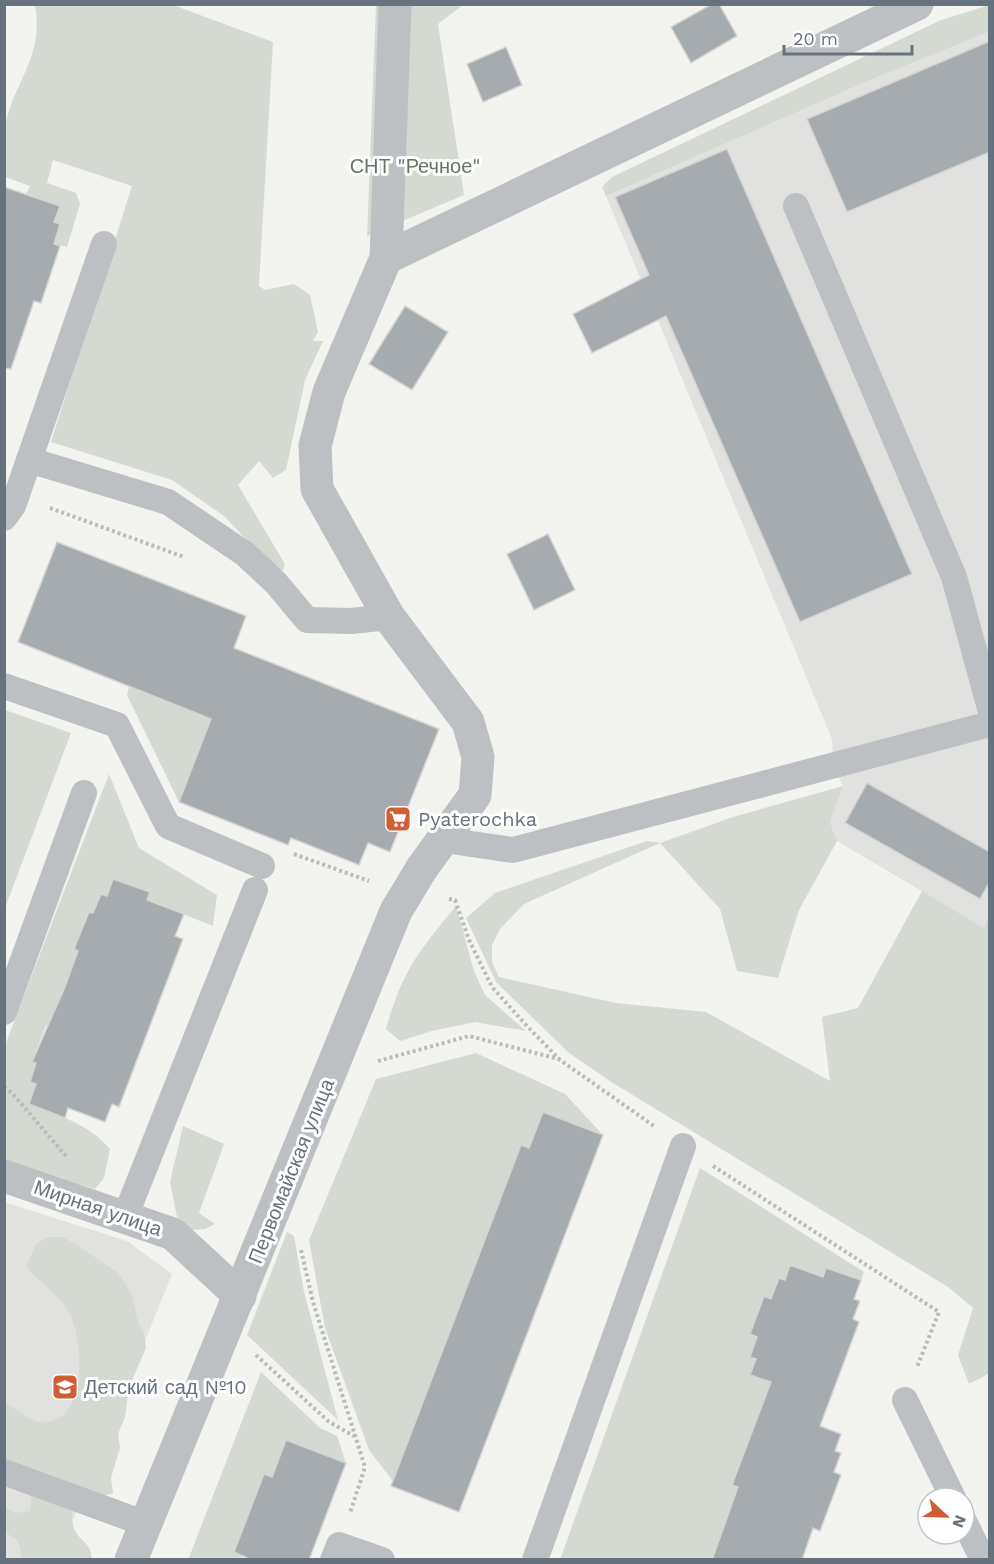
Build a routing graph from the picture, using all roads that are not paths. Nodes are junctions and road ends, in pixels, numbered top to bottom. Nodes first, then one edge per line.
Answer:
1 (395, 4) edge
2 (917, 4) edge
3 (796, 207) dead end
4 (104, 244) dead end
5 (386, 258) junction
6 (29, 460) junction
7 (9, 512) edge
8 (389, 617) junction
9 (4, 686) edge
10 (990, 708) edge
11 (990, 724) edge
12 (84, 793) dead end
13 (444, 840) junction
14 (4, 1012) edge
15 (683, 1146) dead end
16 (4, 1176) edge
17 (125, 1217) junction
18 (240, 1296) junction
19 (905, 1400) dead end
20 (4, 1472) edge
21 (947, 1486) edge
22 (146, 1524) junction
23 (976, 1546) edge
24 (336, 1552) edge
25 (131, 1560) edge
26 (382, 1560) edge
27 (535, 1560) edge
28 (983, 1560) edge

1 - 5 street
2 - 5 street
3 - 10 lane
4 - 6 lane
5 - 8 street
6 - 7 lane
6 - 8 lane
8 - 13 street, Первомайская улица
9 - 17 lane
11 - 13 lane
12 - 14 lane
13 - 18 street, Первомайская улица
15 - 27 lane
16 - 17 street, Мирная улица
17 - 18 street, Мирная улица
18 - 22 street, Первомайская улица
19 - 21 lane
20 - 22 lane
22 - 25 street, Первомайская улица
23 - 28 lane
24 - 26 lane

